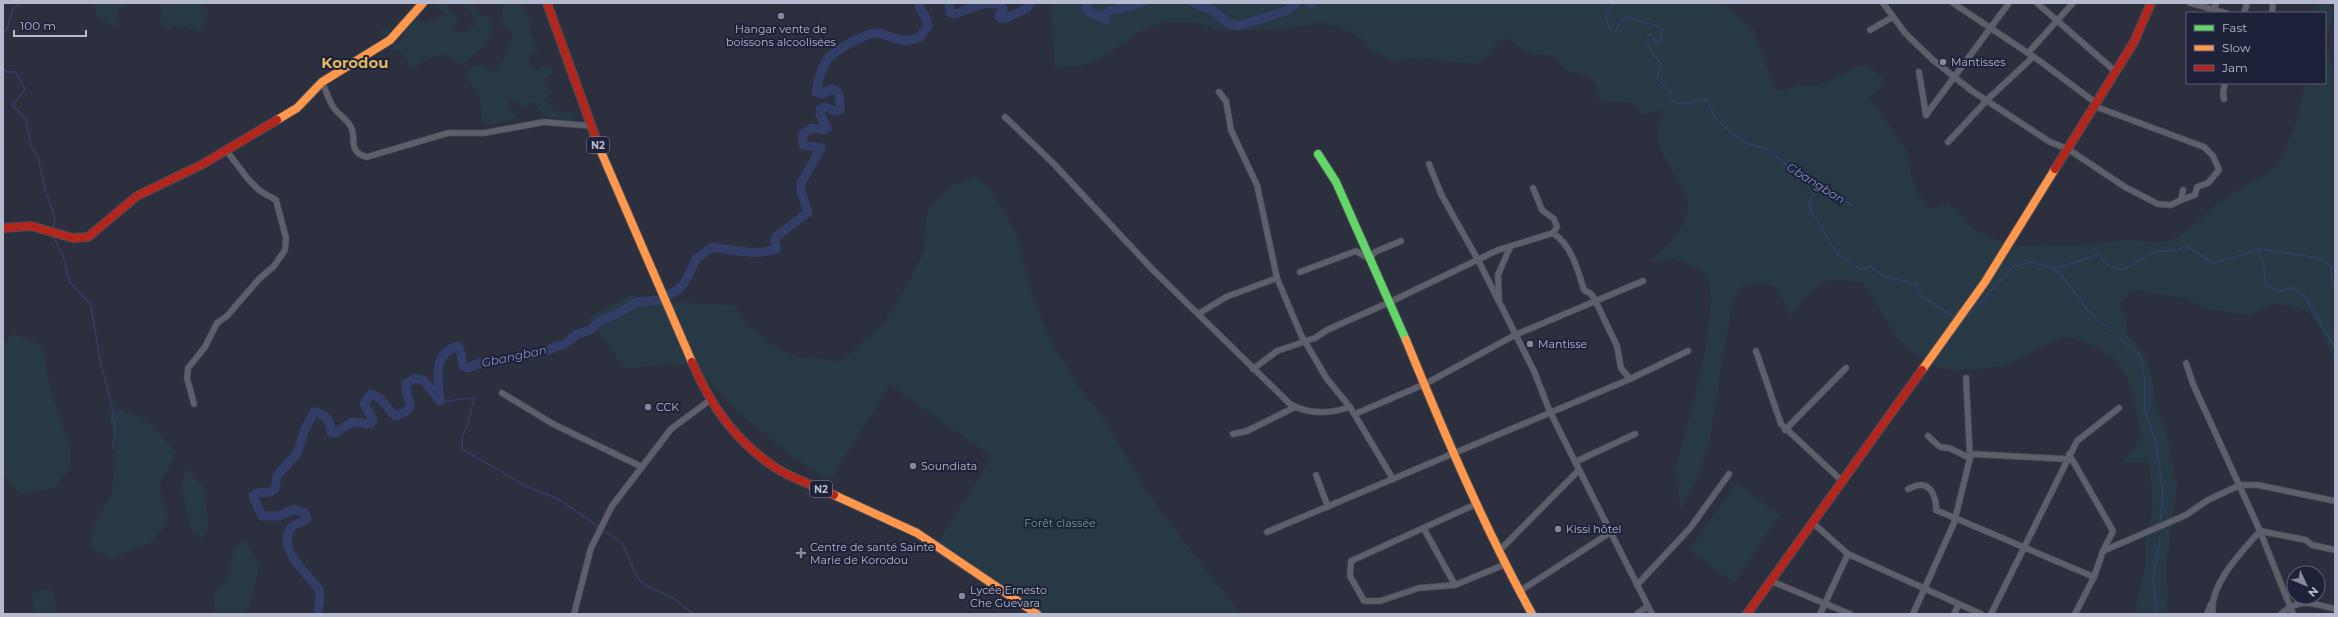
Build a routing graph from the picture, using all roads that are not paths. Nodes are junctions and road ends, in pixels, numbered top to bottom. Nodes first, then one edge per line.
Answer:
1 (423, 3) edge
2 (547, 3) edge
3 (1883, 3) edge
4 (1953, 3) edge
5 (2009, 3) edge
6 (2037, 3) edge
7 (2073, 3) edge
8 (2151, 3) edge
9 (2193, 3) edge
10 (2215, 6) edge
11 (2224, 12) edge
12 (1893, 17) junction
13 (2058, 19) junction
14 (1990, 27) junction
15 (1870, 30) dead end
16 (2030, 55) junction
17 (1919, 72) dead end
18 (2116, 72) junction
19 (1953, 76) junction
20 (322, 82) junction
21 (2225, 84) edge
22 (1219, 92) dead end
23 (1988, 99) junction
24 (2224, 99) dead end
25 (2095, 105) junction
26 (1005, 117) dead end
27 (592, 126) junction
28 (1948, 142) dead end
29 (2068, 149) junction
30 (226, 150) junction
31 (1318, 154) dead end
32 (1429, 164) dead end
33 (1533, 188) dead end
34 (2183, 190) dead end
35 (2181, 200) junction
36 (3, 228) edge
37 (1553, 233) junction
38 (1401, 241) dead end
39 (1510, 247) junction
40 (1369, 259) junction
41 (1478, 260) junction
42 (1300, 272) dead end
43 (1277, 278) junction
44 (1643, 281) dead end
45 (1595, 300) junction
46 (1390, 302) junction
47 (1499, 303) junction
48 (1198, 314) junction
49 (1515, 335) junction
50 (1305, 342) junction
51 (1688, 351) dead end
52 (1756, 351) dead end
53 (2186, 362) dead end
54 (1846, 368) dead end
55 (1253, 369) junction
56 (1966, 378) dead end
57 (1630, 379) junction
58 (1424, 384) junction
59 (502, 392) dead end
60 (710, 400) junction
61 (194, 404) dead end
62 (1294, 407) junction
63 (1350, 407) junction
64 (2119, 408) dead end
65 (1550, 412) junction
66 (1354, 414) junction
67 (1785, 430) junction
68 (1233, 434) dead end
69 (1635, 434) dead end
70 (1928, 436) dead end
71 (1453, 455) junction
72 (1970, 456) junction
73 (2068, 457) junction
74 (1575, 462) junction
75 (642, 467) junction
76 (1579, 470) junction
77 (1729, 474) dead end
78 (1316, 476) dead end
79 (1394, 479) junction
80 (1841, 480) junction
81 (2240, 485) junction
82 (1908, 489) dead end
83 (2335, 501) edge
84 (1476, 504) junction
85 (1328, 507) junction
86 (1956, 517) junction
87 (1813, 523) junction
88 (1424, 529) junction
89 (2260, 531) junction
90 (1267, 532) dead end
91 (1611, 532) junction
92 (2023, 546) junction
93 (2335, 550) edge
94 (2103, 551) junction
95 (1498, 552) junction
96 (1848, 554) junction
97 (1506, 564) junction
98 (2094, 577) junction
99 (1771, 581) junction
100 (1455, 585) junction
101 (1637, 586) junction
102 (1924, 589) junction
103 (1520, 591) junction
104 (1825, 603) junction
105 (1959, 604) junction
106 (2211, 604) junction
107 (1648, 606) junction
108 (2290, 606) junction
109 (2335, 609) edge
110 (574, 614) edge
111 (1037, 614) edge
112 (1532, 614) edge
113 (1636, 614) edge
114 (1652, 614) edge
115 (1747, 614) edge
116 (1820, 614) edge
117 (1850, 614) edge
118 (1912, 614) edge
119 (1954, 614) edge
120 (1981, 614) edge
121 (1991, 614) edge
122 (2075, 614) edge
123 (2207, 614) edge
124 (2213, 614) edge
125 (2281, 614) edge
126 (2293, 614) edge

1 - 20 main road
2 - 27 main road, N2
3 - 12 street
4 - 14 street
5 - 14 street
6 - 13 street
7 - 13 street
8 - 18 main road
9 - 10 street
10 - 11 street
12 - 15 street
12 - 19 street
13 - 16 street
13 - 18 street
14 - 16 street
14 - 19 street
16 - 23 street
16 - 25 street
17 - 19 street
18 - 25 main road
19 - 23 street
20 - 27 street
20 - 30 main road
21 - 24 street
22 - 43 street
23 - 28 street
23 - 29 street
25 - 29 main road
25 - 35 street
26 - 48 street
27 - 60 main road, N2
29 - 35 street
29 - 80 main road
30 - 36 main road
30 - 61 street
31 - 40 main road
32 - 41 street
33 - 37 street
34 - 35 street
37 - 39 street
37 - 45 street
38 - 40 street
39 - 41 street
39 - 47 street
40 - 42 street
40 - 46 main road
41 - 46 street
41 - 47 street
43 - 48 street
43 - 50 street
44 - 45 street
45 - 49 street
45 - 57 street
46 - 50 street
46 - 58 main road
47 - 49 street
48 - 55 street
49 - 58 street
49 - 65 street
50 - 55 street
50 - 63 street
51 - 57 street
52 - 67 street
53 - 81 street
54 - 67 street
55 - 62 street
56 - 72 street
57 - 65 street
58 - 66 street
58 - 71 main road
59 - 75 street
60 - 75 street
60 - 111 main road, N2
62 - 63 street
62 - 68 street
63 - 66 street
64 - 73 street
65 - 71 street
65 - 74 street
66 - 79 street
67 - 80 street
69 - 74 street
70 - 72 street
71 - 79 street
71 - 84 main road
72 - 73 street
72 - 86 street
73 - 92 street
73 - 94 street
74 - 76 street
75 - 110 street
76 - 91 street
76 - 95 street
77 - 101 street
78 - 85 street
79 - 85 street
80 - 87 main road
81 - 83 street
81 - 89 street
81 - 94 street
82 - 86 street
84 - 88 street
84 - 95 main road
85 - 90 street
86 - 92 street
86 - 102 street
87 - 96 street
87 - 99 main road
88 - 100 street
88 - 100 street
89 - 93 street
89 - 106 street
89 - 108 street
91 - 101 street
91 - 103 street
92 - 98 street
92 - 121 street
94 - 98 street
95 - 97 main road
96 - 102 street
96 - 104 street
97 - 100 street
97 - 103 main road
98 - 122 street
99 - 104 street
99 - 115 main road
101 - 107 street
102 - 105 street
102 - 118 street
103 - 112 main road
104 - 116 street
104 - 117 street
105 - 119 street
105 - 120 street
106 - 123 street
106 - 124 street
107 - 113 street
107 - 114 street
108 - 109 street
108 - 125 street
108 - 126 street

